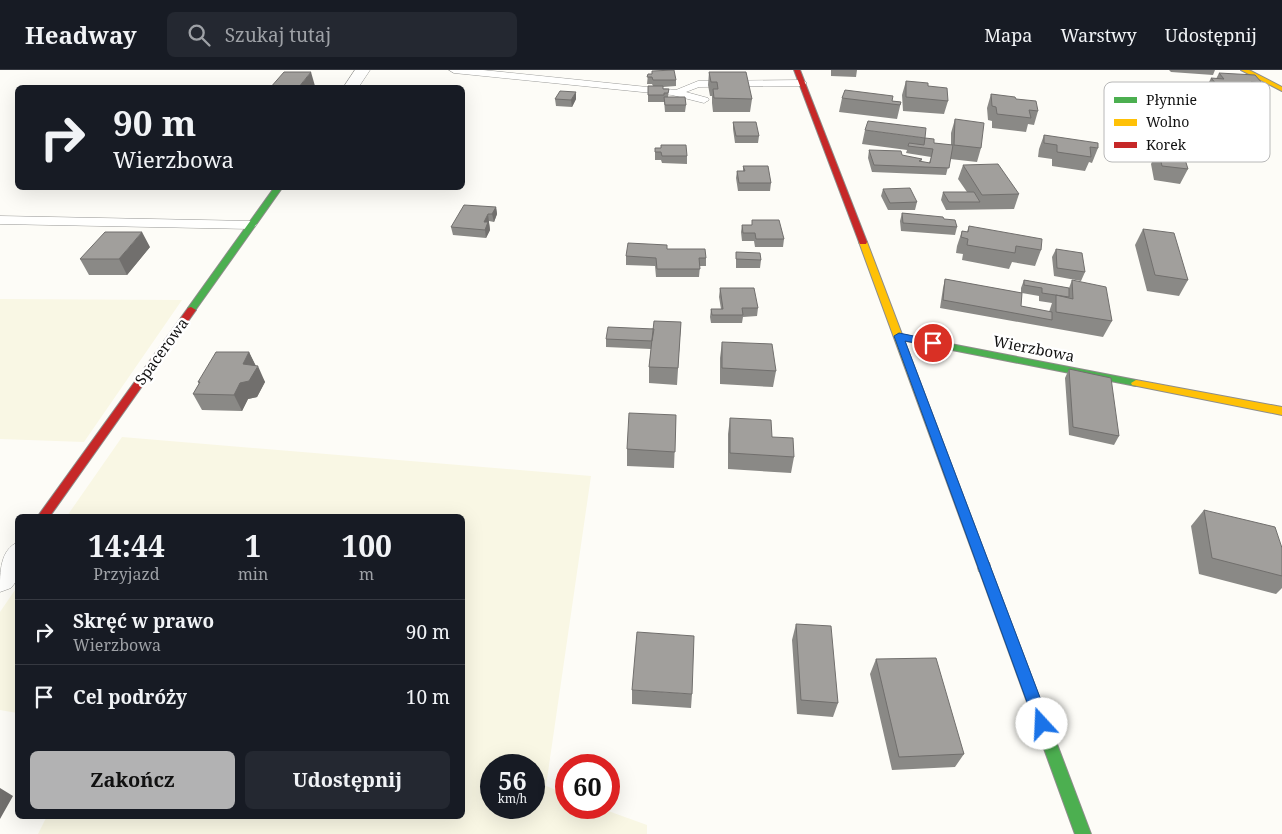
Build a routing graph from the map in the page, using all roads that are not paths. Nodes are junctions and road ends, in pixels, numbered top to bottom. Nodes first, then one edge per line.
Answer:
1 (363, 70) edge
2 (454, 70) edge
3 (797, 70) edge
4 (1244, 70) edge
5 (1268, 82) edge
6 (802, 83) junction
7 (1270, 83) edge
8 (352, 85) edge
9 (1282, 89) edge
10 (676, 93) junction
11 (704, 100) dead end
12 (277, 190) edge
13 (0, 220) edge
14 (251, 225) junction
15 (899, 336) junction
16 (1282, 411) edge
17 (45, 514) edge
18 (15, 558) edge
19 (0, 579) edge
20 (1083, 834) edge

1 - 8 street
2 - 10 lane
3 - 6 main road
4 - 5 main road
6 - 10 lane
6 - 15 main road
7 - 9 main road
10 - 11 lane
12 - 14 main road, Spacerowa
13 - 14 lane
14 - 17 main road, Spacerowa
15 - 16 main road, Wierzbowa
15 - 20 main road
18 - 19 street

